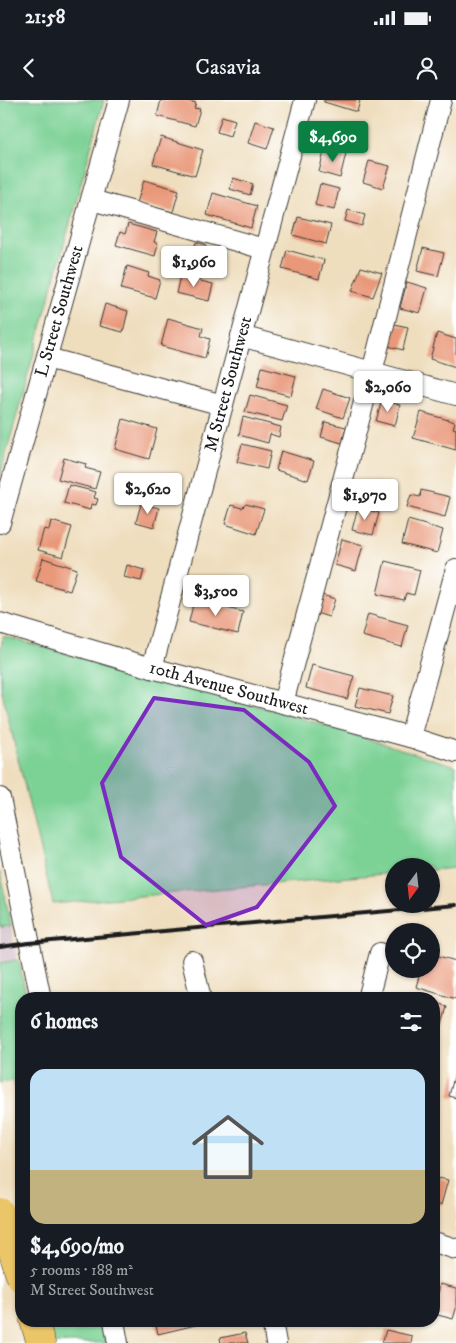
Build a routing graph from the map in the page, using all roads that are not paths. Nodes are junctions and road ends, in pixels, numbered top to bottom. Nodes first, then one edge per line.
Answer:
1 (119, 100) edge
2 (305, 100) edge
3 (441, 100) edge
4 (92, 200) junction
5 (264, 249) junction
6 (241, 336) junction
7 (47, 358) junction
8 (372, 372) junction
9 (456, 395) edge
10 (223, 405) junction
11 (0, 523) edge
12 (456, 569) edge
13 (0, 624) edge
14 (152, 668) junction
15 (283, 703) junction
16 (410, 737) junction
17 (456, 752) edge
18 (0, 798) edge
19 (380, 953) dead end
20 (192, 961) dead end
21 (40, 992) edge
22 (199, 992) edge
23 (370, 992) edge
24 (0, 1212) edge
25 (15, 1251) edge
26 (0, 1256) edge
27 (15, 1259) edge
28 (115, 1327) edge
29 (273, 1327) edge
30 (118, 1343) edge
31 (276, 1343) edge

1 - 4 street, L Street Southwest
2 - 5 street, M Street Southwest
3 - 8 street
4 - 5 street
4 - 7 street, L Street Southwest
5 - 6 street, M Street Southwest
6 - 8 street
6 - 10 street, M Street Southwest
7 - 10 street
7 - 11 street, L Street Southwest
8 - 9 street
8 - 15 street
10 - 14 street, M Street Southwest
12 - 16 street
13 - 14 street, 10th Avenue Southwest
14 - 15 street, 10th Avenue Southwest
15 - 16 street, 10th Avenue Southwest
16 - 17 street, 10th Avenue Southwest
18 - 21 street
19 - 23 street
20 - 22 street
24 - 27 highway, bridge
25 - 26 street
28 - 30 street
29 - 31 street

